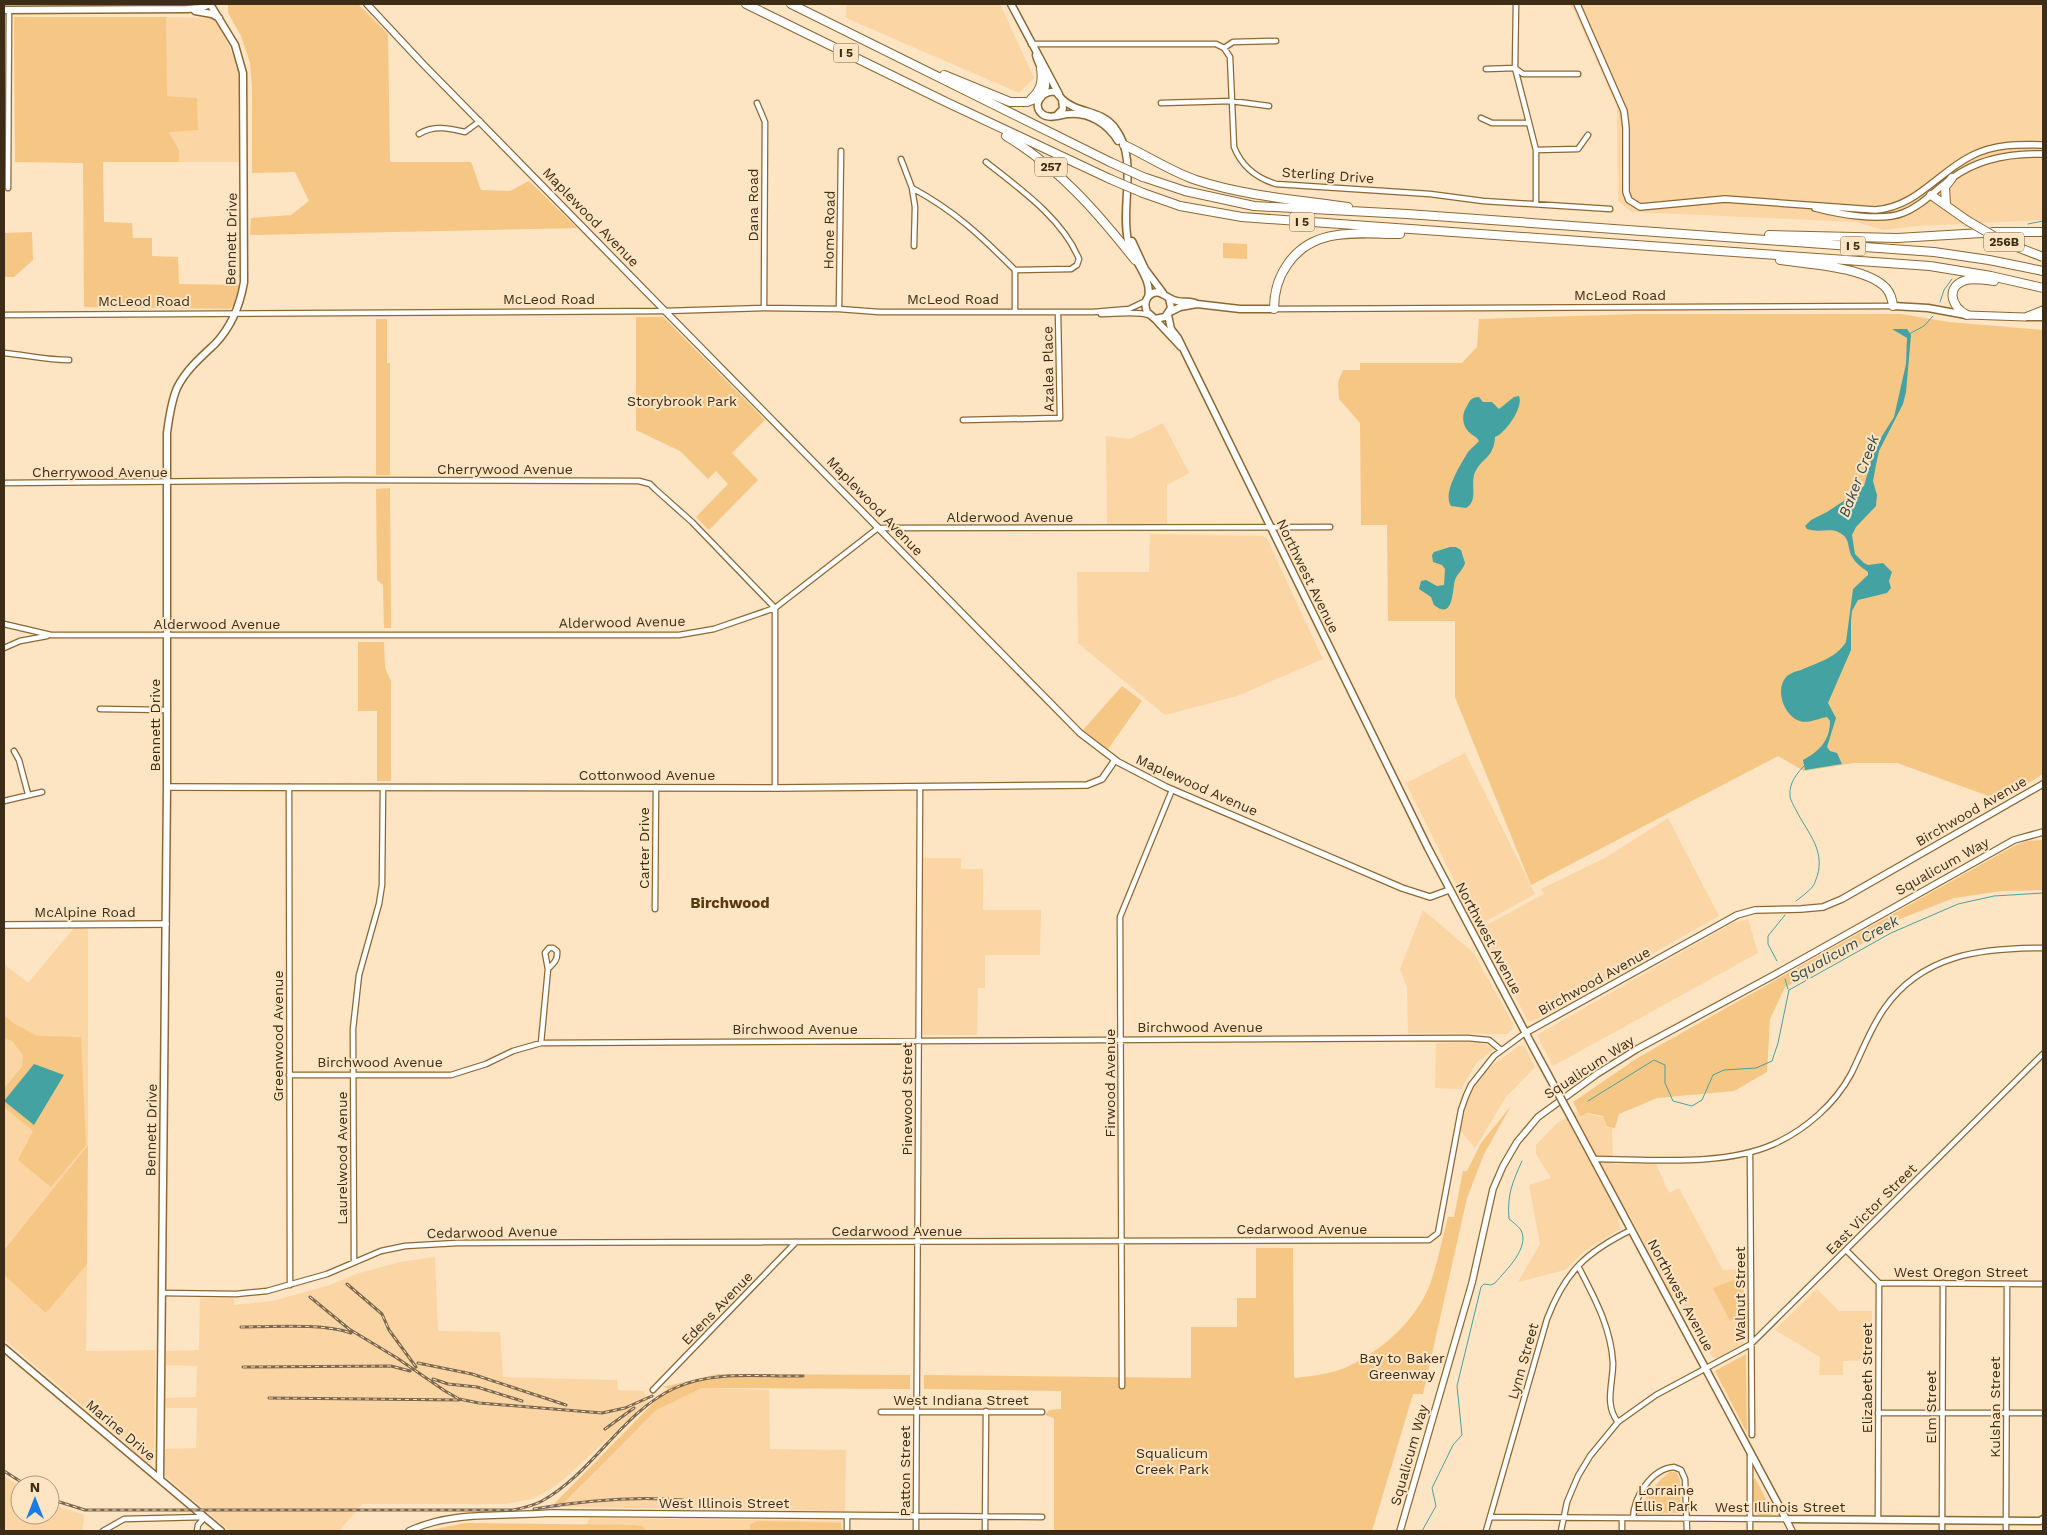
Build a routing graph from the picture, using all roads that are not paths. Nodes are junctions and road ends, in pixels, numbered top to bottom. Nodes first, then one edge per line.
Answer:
1 (210, 4) edge
2 (367, 4) edge
3 (746, 4) edge
4 (791, 4) edge
5 (1011, 4) edge
6 (1516, 4) edge
7 (1577, 4) edge
8 (187, 9) junction
9 (6, 10) edge
10 (222, 20) junction
11 (1276, 41) dead end
12 (872, 43) junction
13 (1031, 44) junction
14 (1224, 48) junction
15 (1035, 51) junction
16 (1515, 68) junction
17 (1041, 69) junction
18 (1486, 69) dead end
19 (1578, 74) dead end
20 (1042, 96) junction
21 (1061, 97) junction
22 (1231, 101) junction
23 (946, 102) junction
24 (1027, 102) junction
25 (757, 103) dead end
26 (1160, 103) dead end
27 (1269, 106) dead end
28 (1057, 115) junction
29 (1481, 118) dead end
30 (480, 121) junction
31 (1529, 123) junction
32 (419, 134) dead end
33 (1588, 134) dead end
34 (1124, 145) junction
35 (2043, 145) edge
36 (1536, 150) junction
37 (841, 152) dead end
38 (2043, 154) edge
39 (901, 159) dead end
40 (986, 162) dead end
41 (1126, 164) junction
42 (1952, 178) junction
43 (8, 188) dead end
44 (912, 188) junction
45 (1927, 194) junction
46 (1536, 204) junction
47 (1946, 204) junction
48 (1804, 205) junction
49 (1610, 210) dead end
50 (1407, 214) junction
51 (2043, 227) edge
52 (2029, 231) junction
53 (1673, 232) junction
54 (1993, 232) dead end
55 (2043, 232) edge
56 (1982, 233) dead end
57 (1127, 234) junction
58 (1465, 234) junction
59 (914, 246) dead end
60 (1707, 251) junction
61 (2043, 257) edge
62 (1135, 260) junction
63 (1016, 270) junction
64 (2043, 271) edge
65 (2033, 285) junction
66 (2043, 288) edge
67 (1162, 293) junction
68 (1169, 298) junction
69 (1147, 299) junction
70 (1197, 304) junction
71 (1893, 306) junction
72 (764, 308) junction
73 (839, 309) junction
74 (1274, 309) junction
75 (2043, 310) edge
76 (665, 312) junction
77 (1015, 312) junction
78 (1058, 312) junction
79 (1094, 312) junction
80 (235, 314) junction
81 (1169, 314) junction
82 (4, 315) edge
83 (1148, 315) junction
84 (1967, 315) junction
85 (2026, 316) junction
86 (2043, 317) edge
87 (1155, 319) junction
88 (1182, 348) junction
89 (4, 353) edge
90 (69, 360) dead end
91 (963, 420) dead end
92 (4, 483) edge
93 (167, 483) junction
94 (878, 528) junction
95 (1271, 528) junction
96 (1330, 528) dead end
97 (775, 608) junction
98 (4, 624) edge
99 (51, 635) junction
100 (168, 635) junction
101 (4, 648) edge
102 (100, 710) dead end
103 (167, 710) junction
104 (14, 751) dead end
105 (1115, 760) junction
106 (2043, 784) edge
107 (920, 786) junction
108 (167, 787) junction
109 (288, 787) junction
110 (656, 787) junction
111 (383, 788) junction
112 (775, 788) junction
113 (1172, 790) junction
114 (42, 792) dead end
115 (28, 794) junction
116 (4, 801) edge
117 (2043, 832) edge
118 (1449, 890) junction
119 (655, 909) dead end
120 (4, 924) edge
121 (166, 924) junction
122 (2043, 948) edge
123 (548, 969) dead end
124 (1525, 1033) junction
125 (1121, 1040) junction
126 (919, 1041) junction
127 (541, 1043) junction
128 (1501, 1050) junction
129 (2043, 1054) edge
130 (290, 1075) junction
131 (353, 1075) junction
132 (1750, 1153) junction
133 (1594, 1159) junction
134 (1631, 1230) junction
135 (1122, 1240) junction
136 (796, 1242) junction
137 (918, 1243) junction
138 (1846, 1250) junction
139 (354, 1261) junction
140 (1578, 1266) junction
141 (1879, 1283) junction
142 (1943, 1283) junction
143 (2007, 1284) junction
144 (2043, 1284) edge
145 (290, 1285) junction
146 (162, 1293) junction
147 (1751, 1344) junction
148 (4, 1348) edge
149 (1706, 1369) junction
150 (1122, 1386) dead end
151 (654, 1390) dead end
152 (916, 1411) junction
153 (986, 1411) junction
154 (881, 1412) dead end
155 (1042, 1412) dead end
156 (1878, 1413) junction
157 (1943, 1413) junction
158 (2007, 1413) junction
159 (2043, 1414) edge
160 (1618, 1422) junction
161 (1752, 1435) dead end
162 (1750, 1452) junction
163 (160, 1479) junction
164 (847, 1516) junction
165 (916, 1516) junction
166 (986, 1516) junction
167 (204, 1517) junction
168 (1042, 1517) dead end
169 (1490, 1518) junction
170 (1563, 1518) junction
171 (1622, 1518) junction
172 (1633, 1518) junction
173 (1687, 1519) junction
174 (1750, 1519) junction
175 (1786, 1519) junction
176 (1878, 1520) junction
177 (1942, 1520) junction
178 (2006, 1520) junction
179 (2042, 1521) edge
180 (103, 1531) edge
181 (197, 1531) edge
182 (221, 1531) edge
183 (409, 1531) edge
184 (847, 1531) edge
185 (916, 1531) edge
186 (985, 1531) edge
187 (1400, 1531) edge
188 (1486, 1531) edge
189 (1561, 1531) edge
190 (1622, 1531) edge
191 (1687, 1531) edge
192 (1750, 1531) edge
193 (1792, 1531) edge
194 (1942, 1531) edge
195 (2006, 1531) edge

1 - 8 main road
1 - 10 main road, Bennett Drive
2 - 30 street, Maplewood Avenue
3 - 23 highway, I 5
4 - 12 highway, I 5
5 - 13 main road
6 - 16 street
7 - 48 street
8 - 9 main road
8 - 10 main road
9 - 43 street
10 - 80 main road, Bennett Drive
11 - 14 street
12 - 24 highway
12 - 50 highway, I 5, bridge
13 - 14 street
13 - 15 main road
14 - 22 street, Sterling Drive
15 - 17 main road
15 - 21 main road
16 - 18 street
16 - 19 street
16 - 31 street
17 - 20 main road
17 - 24 highway
20 - 21 main road
20 - 24 highway
20 - 28 main road
21 - 28 main road
21 - 34 main road
22 - 26 street
22 - 27 street
22 - 46 street, Sterling Drive
23 - 58 highway, I 5, bridge
23 - 62 highway, 257
25 - 72 street, Dana Road
28 - 41 main road
29 - 31 street
30 - 32 street
30 - 76 street, Maplewood Avenue
31 - 36 street
33 - 36 street
34 - 41 main road
34 - 50 highway
35 - 45 street
36 - 46 street
37 - 73 street, Home Road
38 - 42 street
39 - 44 street
40 - 63 street
41 - 57 main road
42 - 45 street
42 - 47 highway
44 - 59 street
44 - 63 street
45 - 47 highway, 256B
45 - 48 street
45 - 48 street
46 - 49 street, Sterling Drive
47 - 61 highway, 256B, bridge
50 - 53 highway, I 5
51 - 52 highway
52 - 54 highway
52 - 55 highway
53 - 56 highway
53 - 64 highway, I 5
57 - 62 main road
57 - 67 main road
58 - 60 highway, I 5
58 - 74 highway
60 - 65 highway, I 5
60 - 71 highway
62 - 69 main road
63 - 77 street
65 - 66 highway, I 5
65 - 84 highway
67 - 68 main road
67 - 69 main road
68 - 70 main road, McLeod Road
68 - 81 main road
69 - 79 street, McLeod Road
69 - 83 main road
70 - 74 main road, McLeod Road
70 - 81 main road, McLeod Road
71 - 74 street, McLeod Road
71 - 84 main road, McLeod Road
72 - 73 street, McLeod Road
72 - 76 street, McLeod Road
73 - 77 street, McLeod Road
75 - 85 highway
76 - 80 street, McLeod Road
76 - 94 street, Maplewood Avenue
77 - 78 street, McLeod Road
78 - 79 street, McLeod Road
78 - 91 street, Azalea Place
79 - 83 street, McLeod Road
80 - 82 street, McLeod Road
80 - 93 main road, Bennett Drive
81 - 87 main road
81 - 88 main road, Northwest Avenue
83 - 87 main road
84 - 85 highway, McLeod Road
85 - 86 main road, McLeod Road
87 - 88 main road, Northwest Avenue
88 - 95 main road, Northwest Avenue
89 - 90 street
92 - 93 street, Cherrywood Avenue
93 - 97 street, Cherrywood Avenue
93 - 100 main road, Bennett Drive
94 - 95 street, Alderwood Avenue
94 - 97 street, Alderwood Avenue
94 - 105 street, Maplewood Avenue
95 - 96 street, Alderwood Avenue
95 - 118 main road, Northwest Avenue
97 - 100 street, Alderwood Avenue
97 - 112 street
98 - 99 street, Alderwood Avenue
99 - 100 street, Alderwood Avenue
99 - 101 street
100 - 103 main road, Bennett Drive
102 - 103 street
103 - 108 main road, Bennett Drive
104 - 115 street
105 - 107 street, Cottonwood Avenue
105 - 113 street, Maplewood Avenue
106 - 124 street, Birchwood Avenue
107 - 112 street, Cottonwood Avenue
107 - 126 street, Pinewood Street
108 - 109 street, Cottonwood Avenue
108 - 121 main road, Bennett Drive
109 - 111 street, Cottonwood Avenue
109 - 130 street, Greenwood Avenue
110 - 111 street, Cottonwood Avenue
110 - 112 street, Cottonwood Avenue
110 - 119 street, Carter Drive
111 - 131 street, Laurelwood Avenue
113 - 118 street, Maplewood Avenue
113 - 125 street, Firwood Avenue
114 - 115 street
115 - 116 street
117 - 187 street, Squalicum Way
118 - 124 main road, Northwest Avenue
120 - 121 street, McAlpine Road
121 - 146 main road, Bennett Drive
122 - 132 street
123 - 127 street
124 - 128 street, Birchwood Avenue
124 - 133 main road, Northwest Avenue, bridge
125 - 126 street, Birchwood Avenue
125 - 128 street, Birchwood Avenue
125 - 135 street, Firwood Avenue
126 - 127 street, Birchwood Avenue
126 - 137 street, Pinewood Street
127 - 131 street, Birchwood Avenue
128 - 135 street, Cedarwood Avenue
129 - 138 street, East Victor Street
130 - 131 street, Birchwood Avenue
130 - 145 street, Greenwood Avenue
131 - 139 street, Laurelwood Avenue
132 - 133 street
132 - 147 street, Walnut Street
133 - 134 main road, Northwest Avenue
134 - 140 street, Lynn Street
134 - 149 main road, Northwest Avenue
135 - 137 street, Cedarwood Avenue
135 - 150 street, Firwood Avenue
136 - 137 street, Cedarwood Avenue
136 - 139 street, Cedarwood Avenue
136 - 151 street, Edens Avenue
137 - 152 street, Pinewood Street
138 - 141 street
138 - 147 street, East Victor Street
139 - 145 street, Cedarwood Avenue
140 - 160 street
140 - 169 street, Lynn Street
141 - 142 street, West Oregon Street
141 - 156 street, Elizabeth Street
142 - 143 street, West Oregon Street
142 - 157 street, Elm Street
143 - 144 street, West Oregon Street
143 - 158 street, Kulshan Street
145 - 146 street, Cedarwood Avenue
146 - 163 main road, Bennett Drive
147 - 149 street, East Victor Street
147 - 161 street, Walnut Street
148 - 163 main road, Marine Drive
149 - 160 street, East Victor Street
149 - 162 main road, Northwest Avenue
152 - 153 street, West Indiana Street
152 - 154 street, West Indiana Street
152 - 165 street, Patton Street
153 - 155 street, West Indiana Street
153 - 166 street
156 - 157 street
156 - 176 street, Elizabeth Street
157 - 158 street
157 - 177 street, Elm Street
158 - 159 street
158 - 178 street, Kulshan Street
160 - 170 street, East Victor Street
162 - 174 street
162 - 175 main road, Northwest Avenue
163 - 167 main road, Marine Drive
164 - 165 street, West Illinois Street
164 - 183 street, West Illinois Street
164 - 184 street
165 - 166 street, West Illinois Street
165 - 185 street, Patton Street
166 - 168 street, West Illinois Street
166 - 186 street
167 - 180 street
167 - 181 street
167 - 182 main road, Marine Drive
169 - 170 street, West Illinois Street
169 - 188 street, Lynn Street
170 - 171 street, West Illinois Street
170 - 189 street, East Victor Street
171 - 172 street, West Illinois Street
171 - 190 street
172 - 173 street, West Illinois Street
172 - 173 street
173 - 174 street, West Illinois Street
173 - 191 street
174 - 175 street, West Illinois Street
174 - 192 street
175 - 176 main road, West Illinois Street
175 - 193 street, Northwest Avenue
176 - 177 main road, West Illinois Street
177 - 178 main road, West Illinois Street
177 - 194 street, Elm Street
178 - 179 main road, West Illinois Street
178 - 195 street, Kulshan Street

